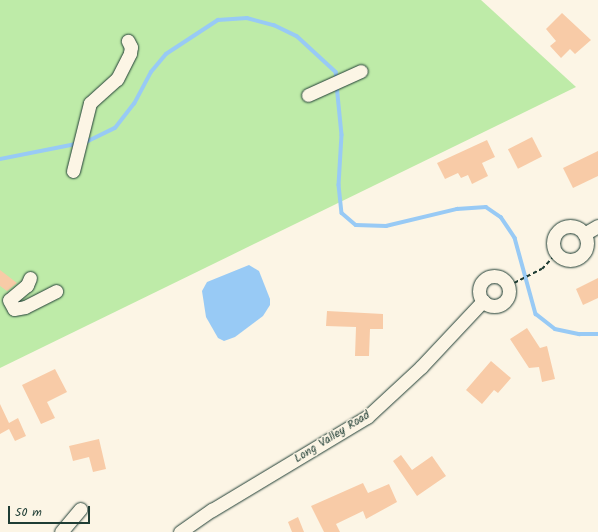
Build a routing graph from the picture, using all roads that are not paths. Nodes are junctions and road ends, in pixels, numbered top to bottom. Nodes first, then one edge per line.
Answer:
1 (128, 42) dead end
2 (356, 73) dead end
3 (308, 95) dead end
4 (74, 165) dead end
5 (598, 226) edge
6 (584, 234) junction
7 (30, 278) dead end
8 (56, 291) dead end
9 (483, 301) junction
10 (80, 509) dead end
11 (61, 532) edge
12 (180, 532) edge

1 - 4 street
2 - 3 street
5 - 6 street
6 - 6 street
7 - 8 street
9 - 9 street
9 - 12 street, Long Valley Road
10 - 11 street

